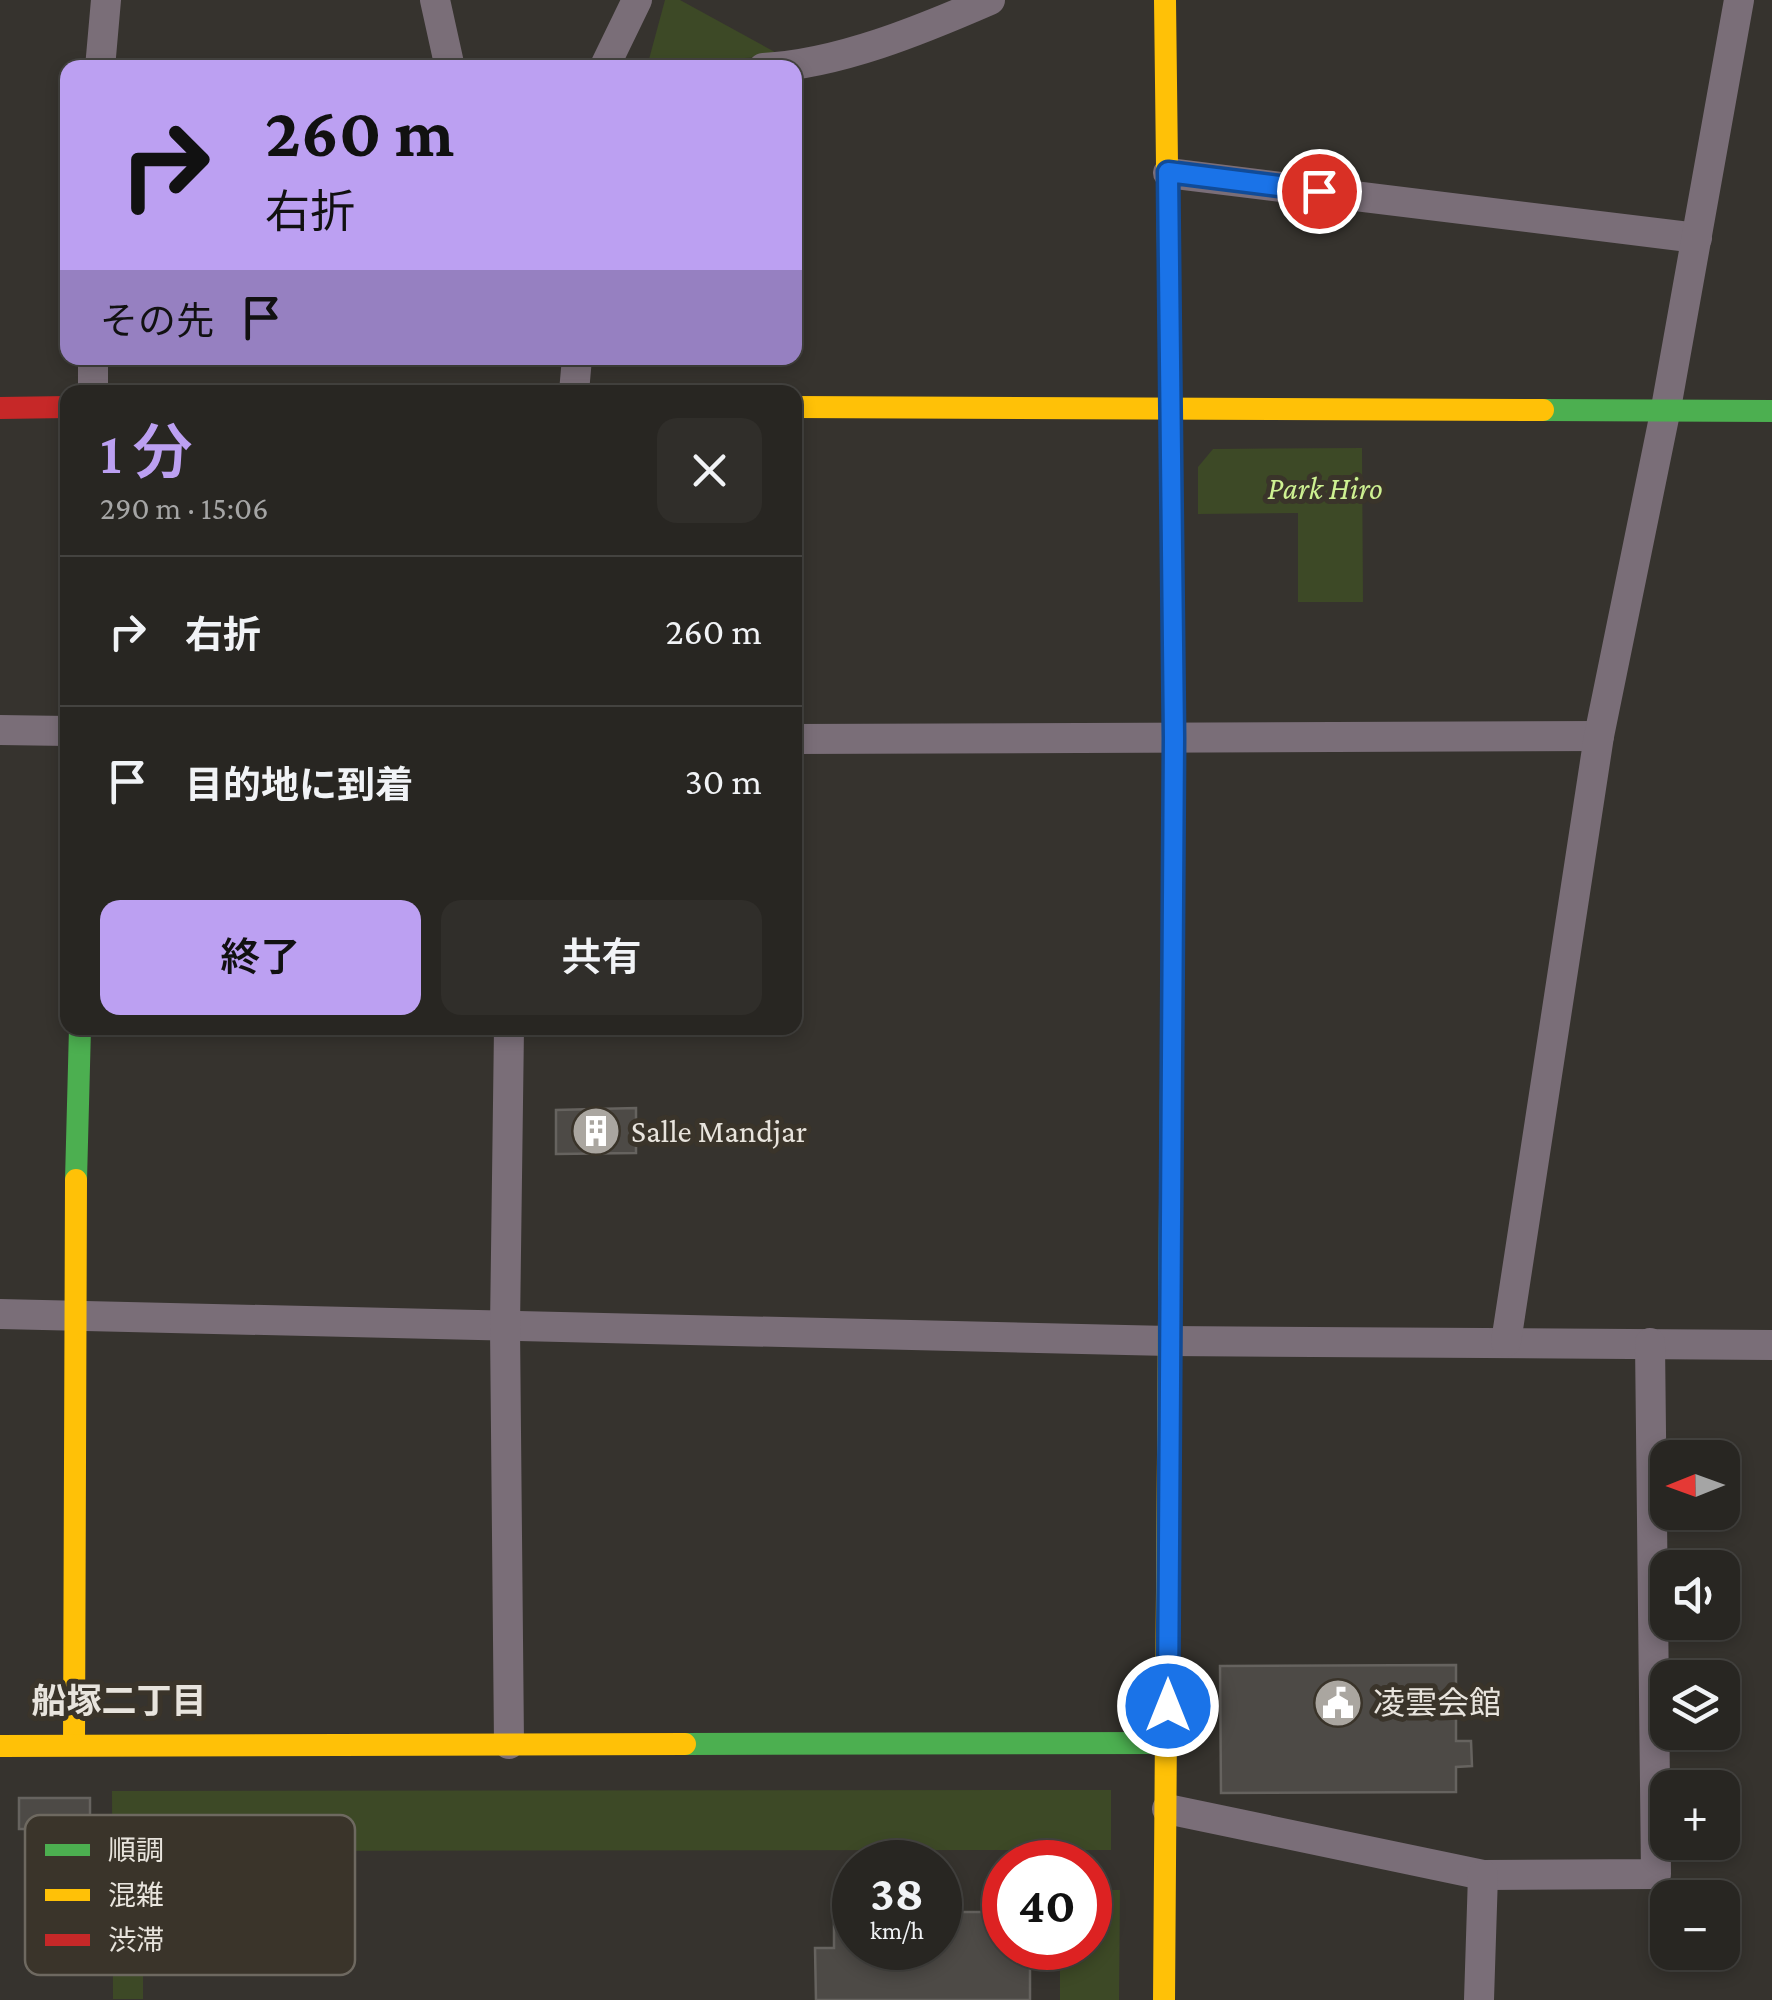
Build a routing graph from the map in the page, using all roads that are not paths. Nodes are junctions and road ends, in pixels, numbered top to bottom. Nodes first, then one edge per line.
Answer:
1 (106, 0) edge
2 (435, 0) edge
3 (636, 0) edge
4 (990, 0) edge
5 (1164, 0) edge
6 (1739, 0) edge
7 (101, 60) edge
8 (448, 60) edge
9 (608, 60) edge
10 (802, 65) edge
11 (1168, 172) junction
12 (1696, 238) junction
13 (60, 407) edge
14 (802, 407) edge
15 (0, 408) edge
16 (1173, 408) junction
17 (1666, 408) junction
18 (1772, 410) edge
19 (0, 730) edge
20 (60, 731) edge
21 (1599, 736) junction
22 (1174, 738) junction
23 (802, 739) edge
24 (80, 1035) edge
25 (509, 1035) edge
26 (0, 1314) edge
27 (73, 1315) junction
28 (505, 1327) junction
29 (1169, 1341) junction
30 (1506, 1342) junction
31 (1650, 1343) junction
32 (1772, 1344) edge
33 (1168, 1743) junction
34 (509, 1744) junction
35 (74, 1745) junction
36 (0, 1746) edge
37 (1167, 1809) junction
38 (1483, 1875) junction
39 (1164, 2000) edge
40 (1480, 2000) edge

1 - 7 street
2 - 8 street
3 - 9 street
4 - 10 street
5 - 11 street
6 - 12 street
11 - 12 street
11 - 16 street
12 - 17 street
13 - 15 street
14 - 16 street
16 - 17 street
16 - 22 street
17 - 18 street
17 - 21 street
19 - 20 street
21 - 22 street
21 - 30 street
22 - 23 street
22 - 29 street
24 - 27 street
25 - 28 street
26 - 27 street
27 - 28 street
27 - 35 street
28 - 29 street
28 - 34 street
29 - 30 street
29 - 33 street
30 - 31 street
31 - 32 street
31 - 38 street
33 - 34 street
33 - 37 street
34 - 35 street
35 - 36 street
37 - 38 street
37 - 39 street
38 - 40 street

